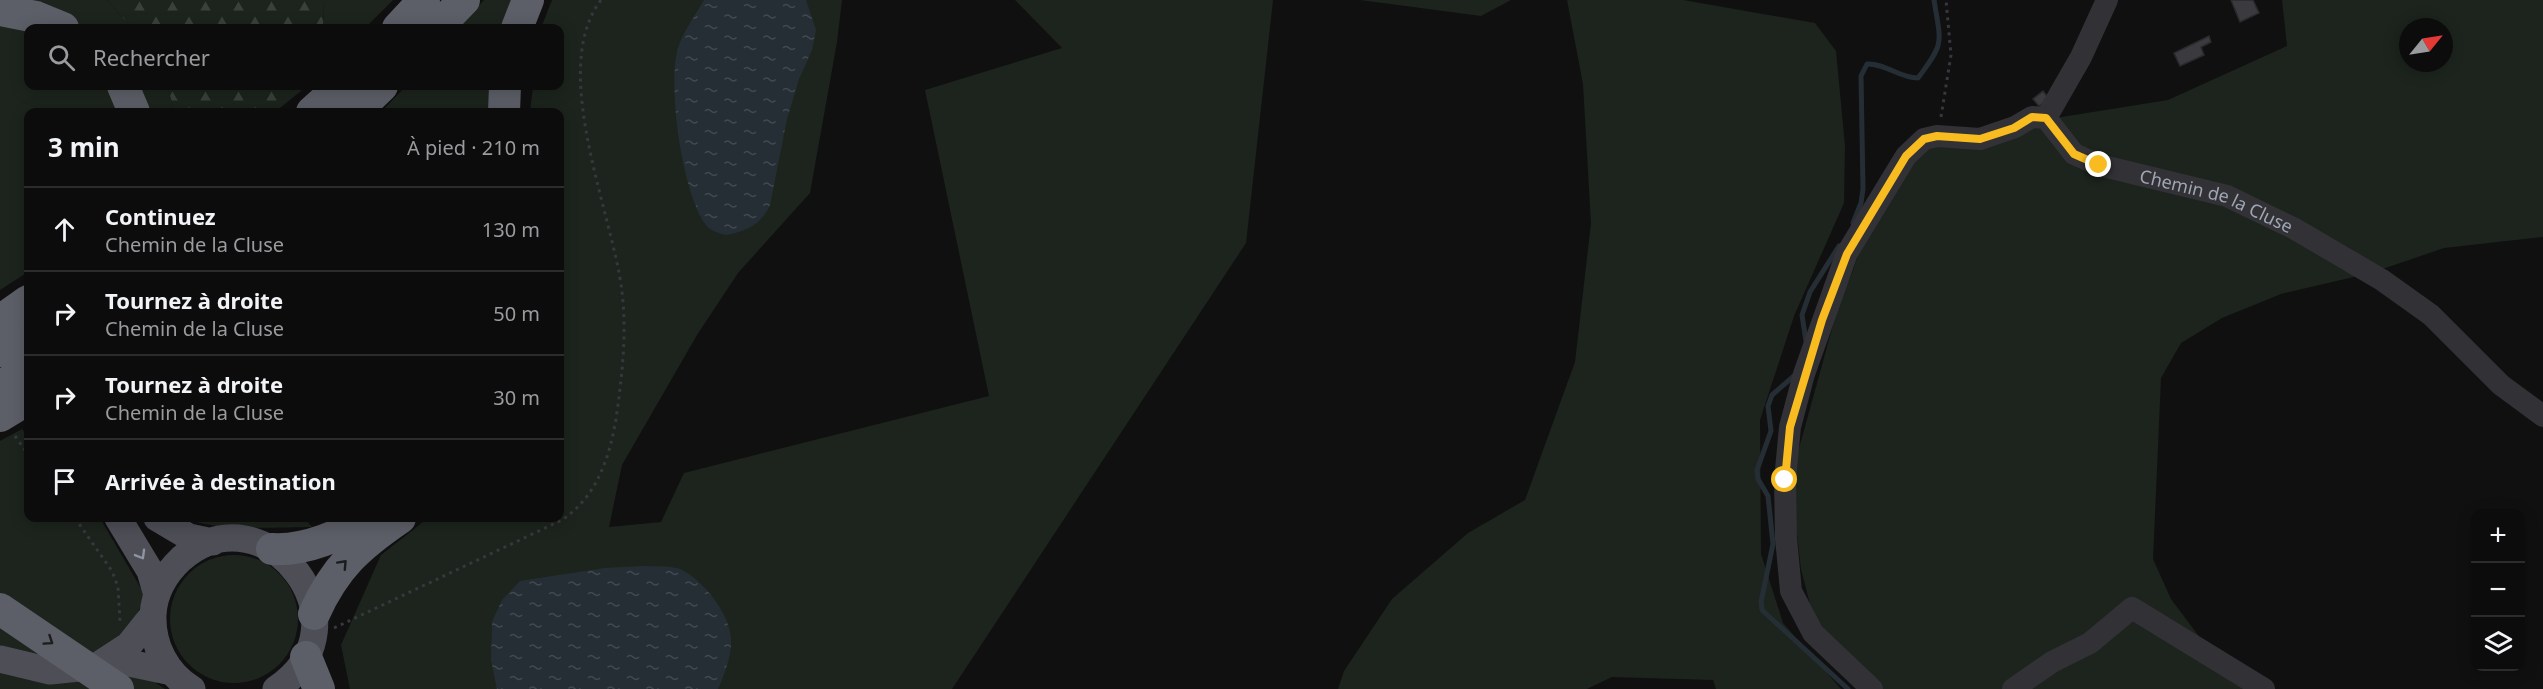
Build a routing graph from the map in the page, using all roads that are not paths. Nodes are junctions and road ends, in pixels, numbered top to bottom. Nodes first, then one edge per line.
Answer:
1 (424, 0) edge
2 (464, 0) edge
3 (528, 0) edge
4 (2107, 0) edge
5 (0, 10) edge
6 (53, 24) edge
7 (402, 24) edge
8 (441, 24) edge
9 (519, 24) edge
10 (125, 90) edge
11 (337, 90) edge
12 (378, 90) edge
13 (505, 90) edge
14 (133, 108) edge
15 (316, 108) edge
16 (359, 108) edge
17 (504, 108) edge
18 (2046, 118) junction
19 (24, 305) edge
20 (0, 321) edge
21 (24, 335) edge
22 (0, 350) edge
23 (24, 371) edge
24 (24, 376) edge
25 (0, 385) edge
26 (24, 402) edge
27 (24, 411) edge
28 (2543, 416) edge
29 (0, 417) edge
30 (120, 522) edge
31 (164, 522) edge
32 (361, 522) edge
33 (394, 522) edge
34 (213, 542) junction
35 (272, 549) junction
36 (155, 605) junction
37 (0, 609) edge
38 (311, 636) junction
39 (0, 659) edge
40 (97, 666) junction
41 (182, 680) edge
42 (118, 689) edge
43 (276, 689) edge
44 (319, 689) edge
45 (1872, 689) edge
46 (2013, 689) edge
47 (2265, 689) edge

1 - 7 highway
2 - 8 highway
3 - 9 highway
4 - 18 street
5 - 6 highway
10 - 14 highway
11 - 15 highway
12 - 16 highway
13 - 17 highway
18 - 28 street, Chemin de la Cluse
18 - 45 street
19 - 20 highway
21 - 22 highway, bridge
22 - 24 main road
23 - 25 highway, bridge
25 - 27 main road
26 - 29 highway, bridge
30 -> 36 main road
31 - 34 main road
32 - 35 highway
38 -> 33 highway
34 - 35 main road
34 - 36 main road
35 - 38 main road
36 - 40 main road
36 - 41 main road
37 -> 42 highway, bridge
38 - 43 main road
38 - 44 highway
39 - 40 main road
40 - 41 main road
46 - 47 street

